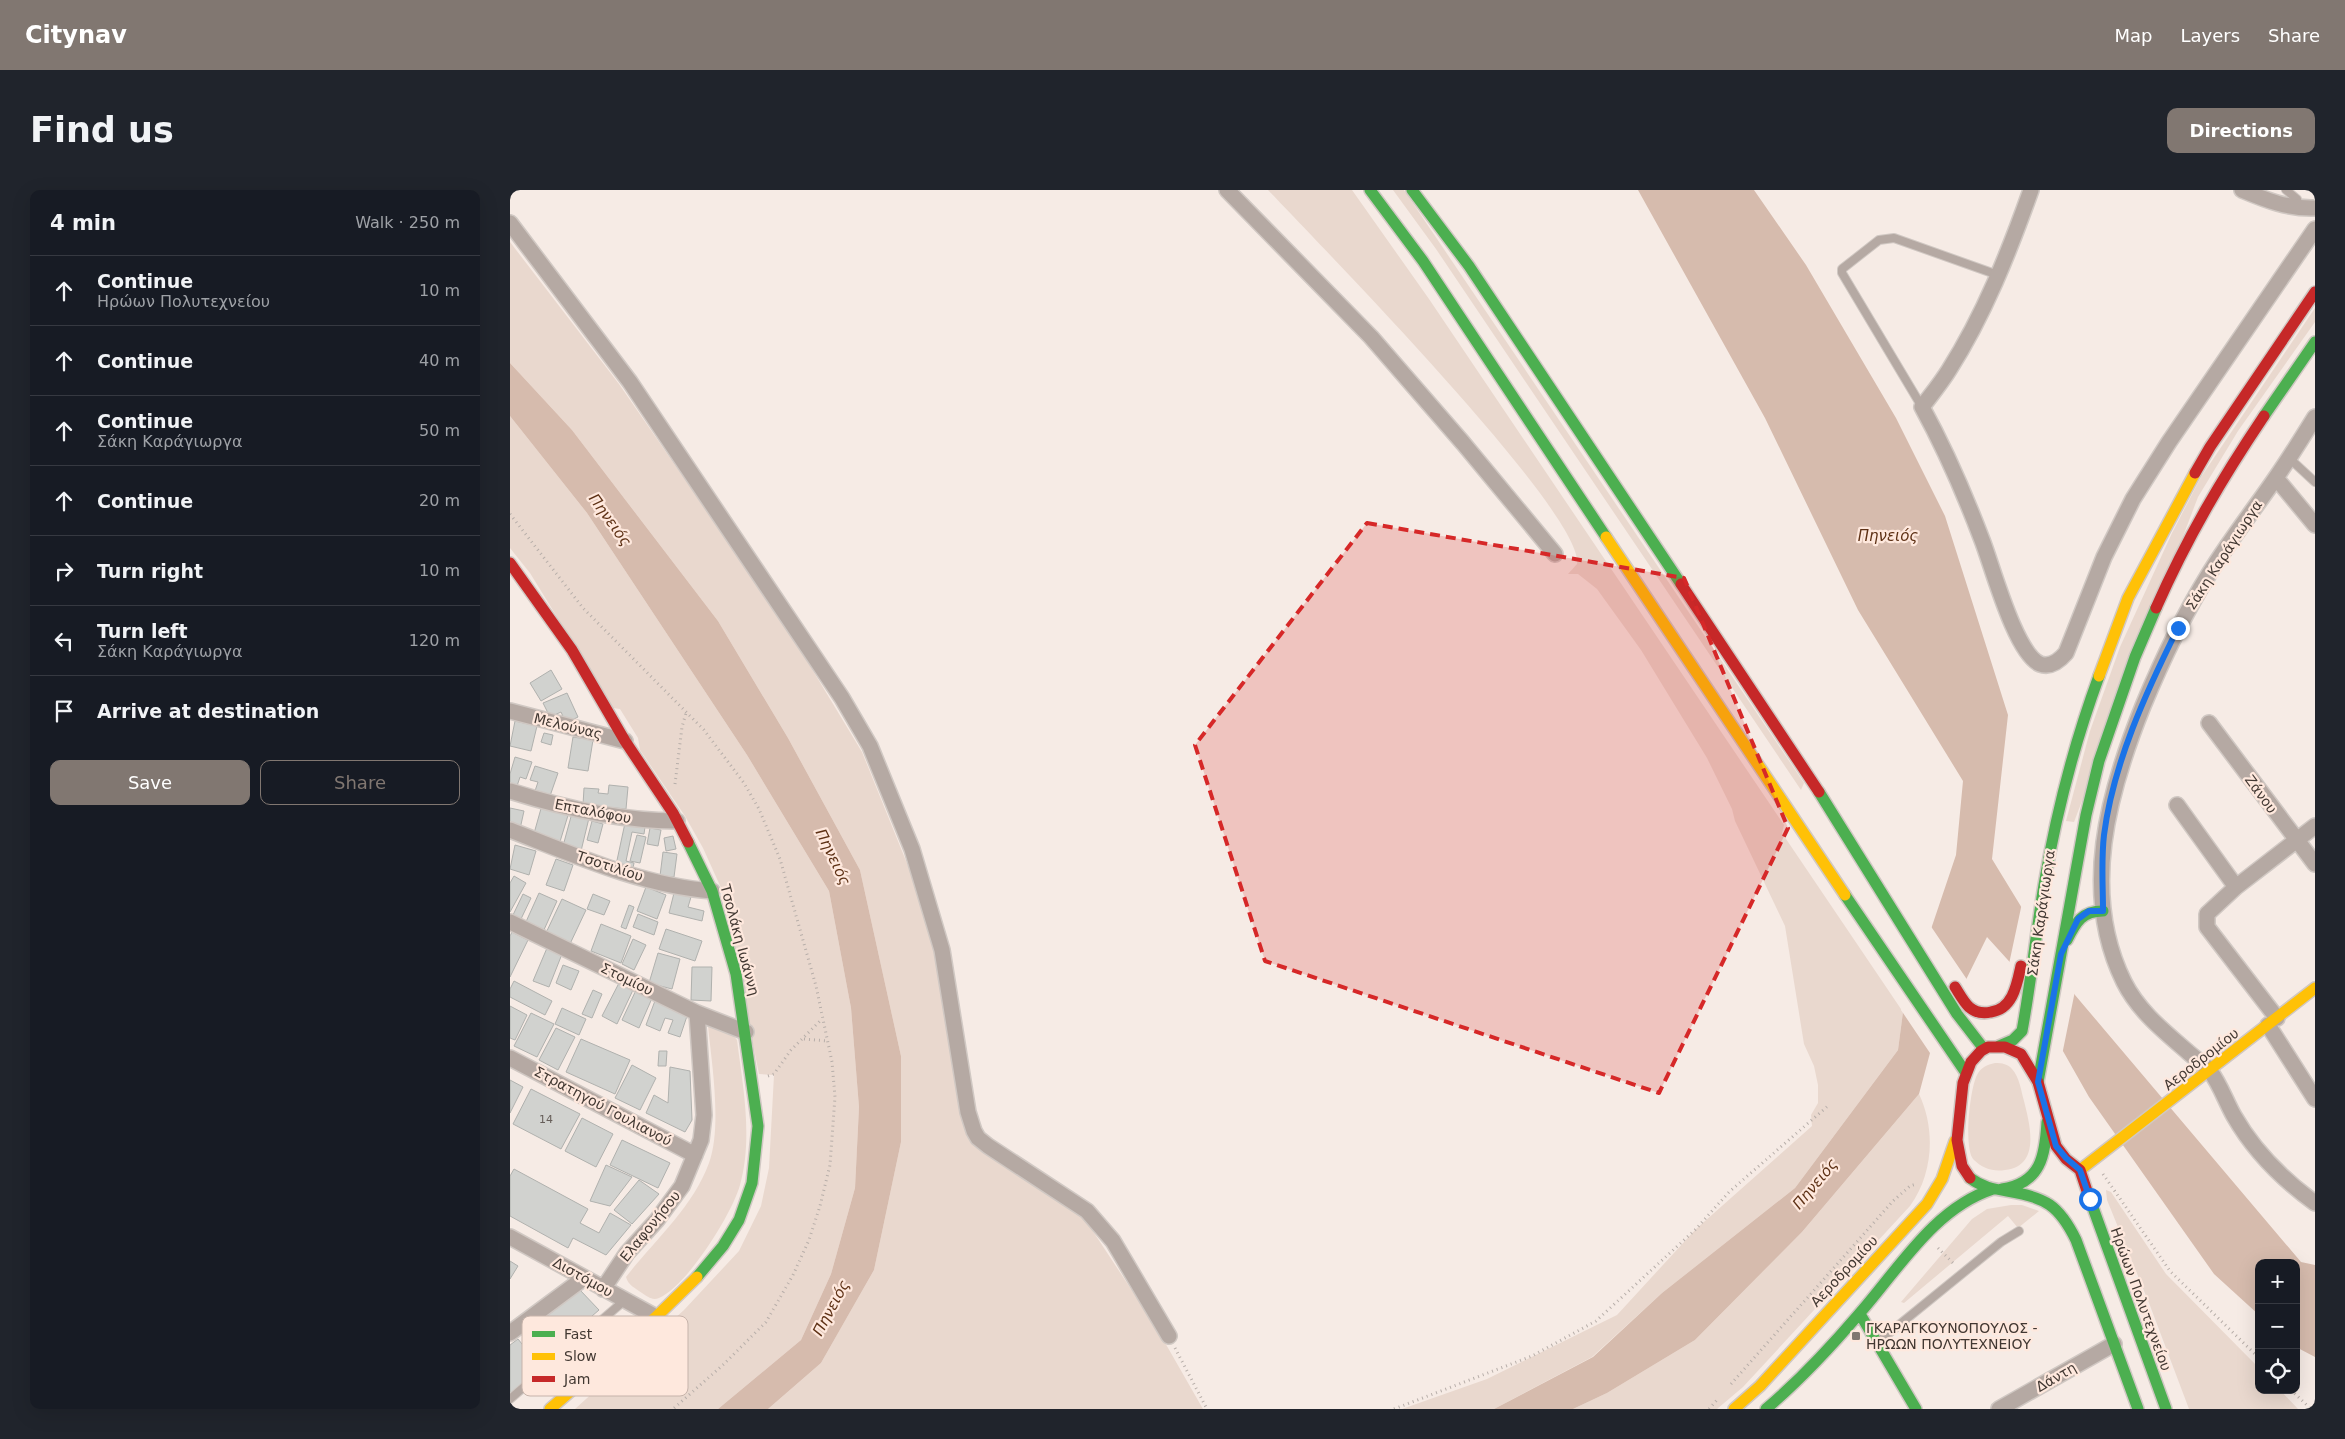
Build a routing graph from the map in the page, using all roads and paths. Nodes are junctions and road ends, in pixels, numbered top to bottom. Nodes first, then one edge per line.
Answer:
1 (1227, 190) edge
2 (1370, 190) edge
3 (1412, 190) edge
4 (2031, 190) edge
5 (2242, 190) edge
6 (2286, 190) edge
7 (2315, 208) edge
8 (2299, 209) junction
9 (510, 223) edge
10 (2315, 230) edge
11 (1998, 275) junction
12 (2315, 292) edge
13 (2315, 342) edge
14 (1922, 407) junction
15 (2315, 417) edge
16 (2289, 458) junction
17 (2276, 478) junction
18 (2315, 482) edge
19 (2315, 525) edge
20 (1555, 554) dead end
21 (511, 567) edge
22 (510, 711) edge
23 (686, 713) dead end
24 (2209, 722) dead end
25 (625, 741) junction
26 (675, 786) dead end
27 (510, 791) edge
28 (2177, 805) dead end
29 (677, 821) junction
30 (2315, 826) edge
31 (510, 830) edge
32 (2295, 840) junction
33 (2315, 864) edge
34 (2236, 887) junction
35 (712, 891) junction
36 (2103, 911) junction
37 (510, 922) edge
38 (2069, 928) junction
39 (2038, 929) junction
40 (1930, 969) junction
41 (2315, 988) edge
42 (697, 1013) junction
43 (822, 1019) dead end
44 (2273, 1022) junction
45 (746, 1032) junction
46 (803, 1039) junction
47 (828, 1041) dead end
48 (1999, 1046) junction
49 (1984, 1049) junction
50 (510, 1058) edge
51 (2208, 1072) junction
52 (1966, 1073) junction
53 (753, 1080) junction
54 (2038, 1082) junction
55 (2315, 1099) edge
56 (1829, 1105) dead end
57 (2047, 1116) junction
58 (1955, 1140) junction
59 (696, 1155) junction
60 (2080, 1170) junction
61 (1924, 1182) dead end
62 (1997, 1190) junction
63 (2076, 1193) dead end
64 (2119, 1198) dead end
65 (2064, 1201) dead end
66 (2315, 1203) edge
67 (2047, 1204) junction
68 (2019, 1231) dead end
69 (510, 1237) edge
70 (1946, 1243) dead end
71 (1934, 1256) dead end
72 (1958, 1268) dead end
73 (1951, 1273) dead end
74 (584, 1278) junction
75 (603, 1288) junction
76 (625, 1300) junction
77 (1860, 1314) junction
78 (533, 1316) edge
79 (606, 1316) edge
80 (654, 1316) edge
81 (657, 1316) edge
82 (522, 1324) edge
83 (510, 1333) edge
84 (1169, 1336) joint
85 (1878, 1342) junction
86 (2114, 1344) junction
87 (2255, 1354) edge
88 (1729, 1387) dead end
89 (522, 1389) edge
90 (1722, 1394) dead end
91 (2295, 1394) edge
92 (565, 1396) edge
93 (510, 1399) edge
94 (1781, 1403) edge
95 (550, 1409) edge
96 (1207, 1409) edge
97 (1394, 1409) edge
98 (1709, 1409) edge
99 (1734, 1409) edge
100 (1766, 1409) edge
101 (1916, 1409) edge
102 (1999, 1409) edge
103 (2138, 1409) edge
104 (2166, 1409) edge
105 (2311, 1409) edge

1 - 20 street
2 - 52 main road
3 - 40 main road
4 - 11 street
5 - 8 street
6 - 8 lane
7 - 8 street
9 - 84 street
10 - 14 street
11 - 14 street
11 - 14 lane
12 - 39 main road, Σάκη Καράγιωργα
13 - 38 main road, Σάκη Καράγιωργα
15 - 16 street, Σάκη Καράγιωργα
16 - 17 street, Σάκη Καράγιωργα
16 - 18 lane
17 - 19 street
17 - 36 street, Σάκη Καράγιωργα
21 - 25 main road, Τσολάκη Ιωάννη
22 - 25 street, Μελούνας
23 - 26 path
24 - 32 street, Ζάνου
25 - 29 main road, Τσολάκη Ιωάννη
27 - 29 street, Επταλόφου
28 - 34 street
29 - 35 main road, Τσολάκη Ιωάννη
30 - 32 street
31 - 35 street, Τσοτιλίου
32 - 33 street, Ζάνου
32 - 34 street
34 - 44 street
35 - 45 main road, Τσολάκη Ιωάννη
36 - 38 main road
36 - 51 street, Σάκη Καράγιωργα
37 - 42 street, Στομίου
38 - 54 main road, Σάκη Καράγιωργα
39 - 40 main road
39 - 48 main road, Σάκη Καράγιωργα
40 - 49 main road
41 - 44 main road, Αεροδρομίου
42 - 45 street, Στομίου
42 - 59 street, Ελαφονήσου
43 - 46 path
44 - 51 main road, Αεροδρομίου
44 - 55 street
45 - 53 main road, Τσολάκη Ιωάννη
46 - 47 path
46 - 53 path
48 - 49 main road
48 - 54 main road
49 - 52 main road
50 - 59 street, Στρατηγού Γουλιανού
51 - 60 main road, Αεροδρομίου
51 - 66 street, Σάκη Καράγιωργα
52 - 58 main road
53 - 81 main road, Τσολάκη Ιωάννη
54 - 57 main road
56 - 97 path
57 - 60 main road
57 - 62 main road
58 - 62 main road
58 - 99 main road, Αεροδρομίου
59 - 75 street, Ελαφονήσου
60 - 63 main road
60 - 104 main road, Ηρώων Πολυτεχνείου
61 - 88 path
62 - 67 main road
62 - 77 main road
64 - 87 path
65 - 67 main road
67 - 86 main road
68 - 85 lane
69 - 74 street, Διστόμου
70 - 71 path
72 - 73 path
74 - 75 street, Διστόμου
74 - 78 street
75 - 76 street, Διστόμου
76 - 79 lane
76 - 80 street, Διστόμου
77 - 85 main road
77 - 94 main road
82 - 83 street
84 - 96 path
85 - 101 main road
86 - 102 street, Δάντη
86 - 103 main road
89 - 93 lane
90 - 98 path
91 - 105 path
92 - 95 main road, Τσολάκη Ιωάννη
94 - 100 main road

